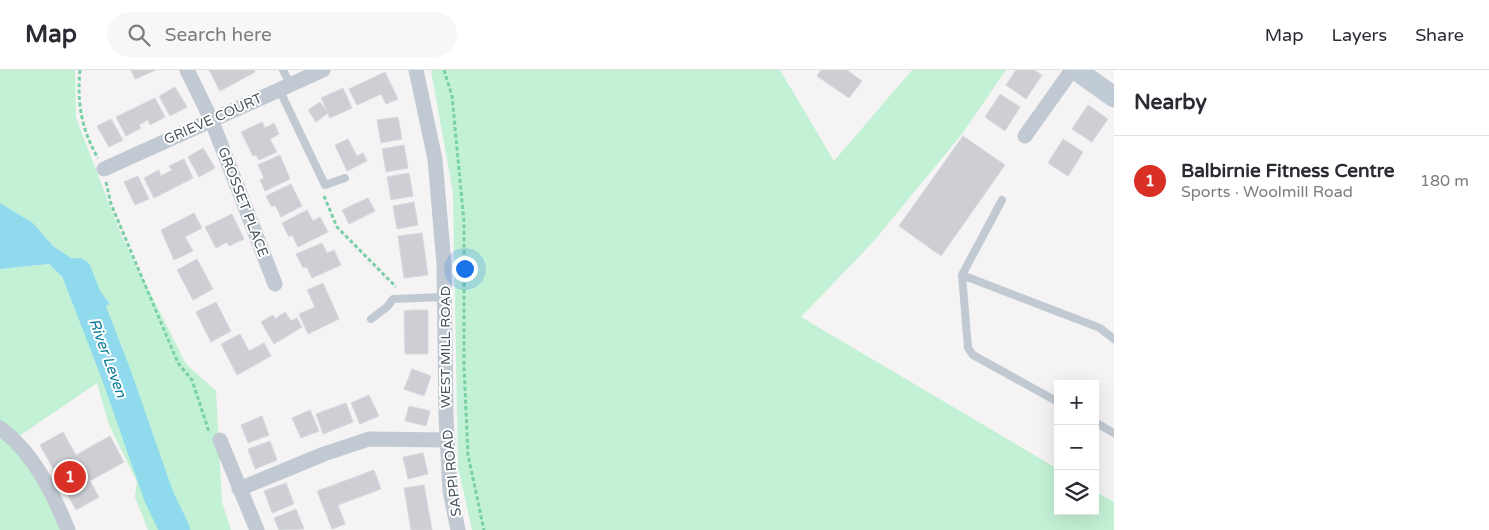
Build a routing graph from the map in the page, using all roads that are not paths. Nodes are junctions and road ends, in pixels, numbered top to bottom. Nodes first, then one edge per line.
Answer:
1 (186, 70) edge
2 (283, 70) edge
3 (322, 70) edge
4 (416, 70) edge
5 (1072, 70) edge
6 (1076, 70) edge
7 (285, 86) junction
8 (1114, 97) edge
9 (211, 119) junction
10 (1025, 136) dead end
11 (104, 169) road end
12 (345, 178) dead end
13 (1002, 200) dead end
14 (962, 275) junction
15 (275, 284) dead end
16 (445, 297) junction
17 (372, 319) dead end
18 (1114, 339) edge
19 (1054, 400) edge
20 (446, 416) joint
21 (1099, 424) edge
22 (0, 428) edge
23 (1114, 433) edge
24 (220, 440) road end
25 (448, 440) junction
26 (239, 489) junction
27 (68, 530) edge
28 (256, 530) edge
29 (458, 530) edge

1 - 9 street, GROSSET PLACE
2 - 7 lane
3 - 7 street, GRIEVE COURT
4 - 16 street, WEST MILL ROAD
5 - 10 street
6 - 8 main road
7 - 9 street, GRIEVE COURT
7 - 12 lane
9 - 11 street, GRIEVE COURT
9 - 15 street, GROSSET PLACE
13 - 14 lane
14 - 18 lane
14 - 19 lane
16 - 17 lane
16 - 20 street, WEST MILL ROAD
20 - 25 street, SAPPI ROAD
21 - 23 lane
22 - 27 street
24 - 26 street
25 - 26 street
25 - 29 street, SAPPI ROAD
26 - 28 street

